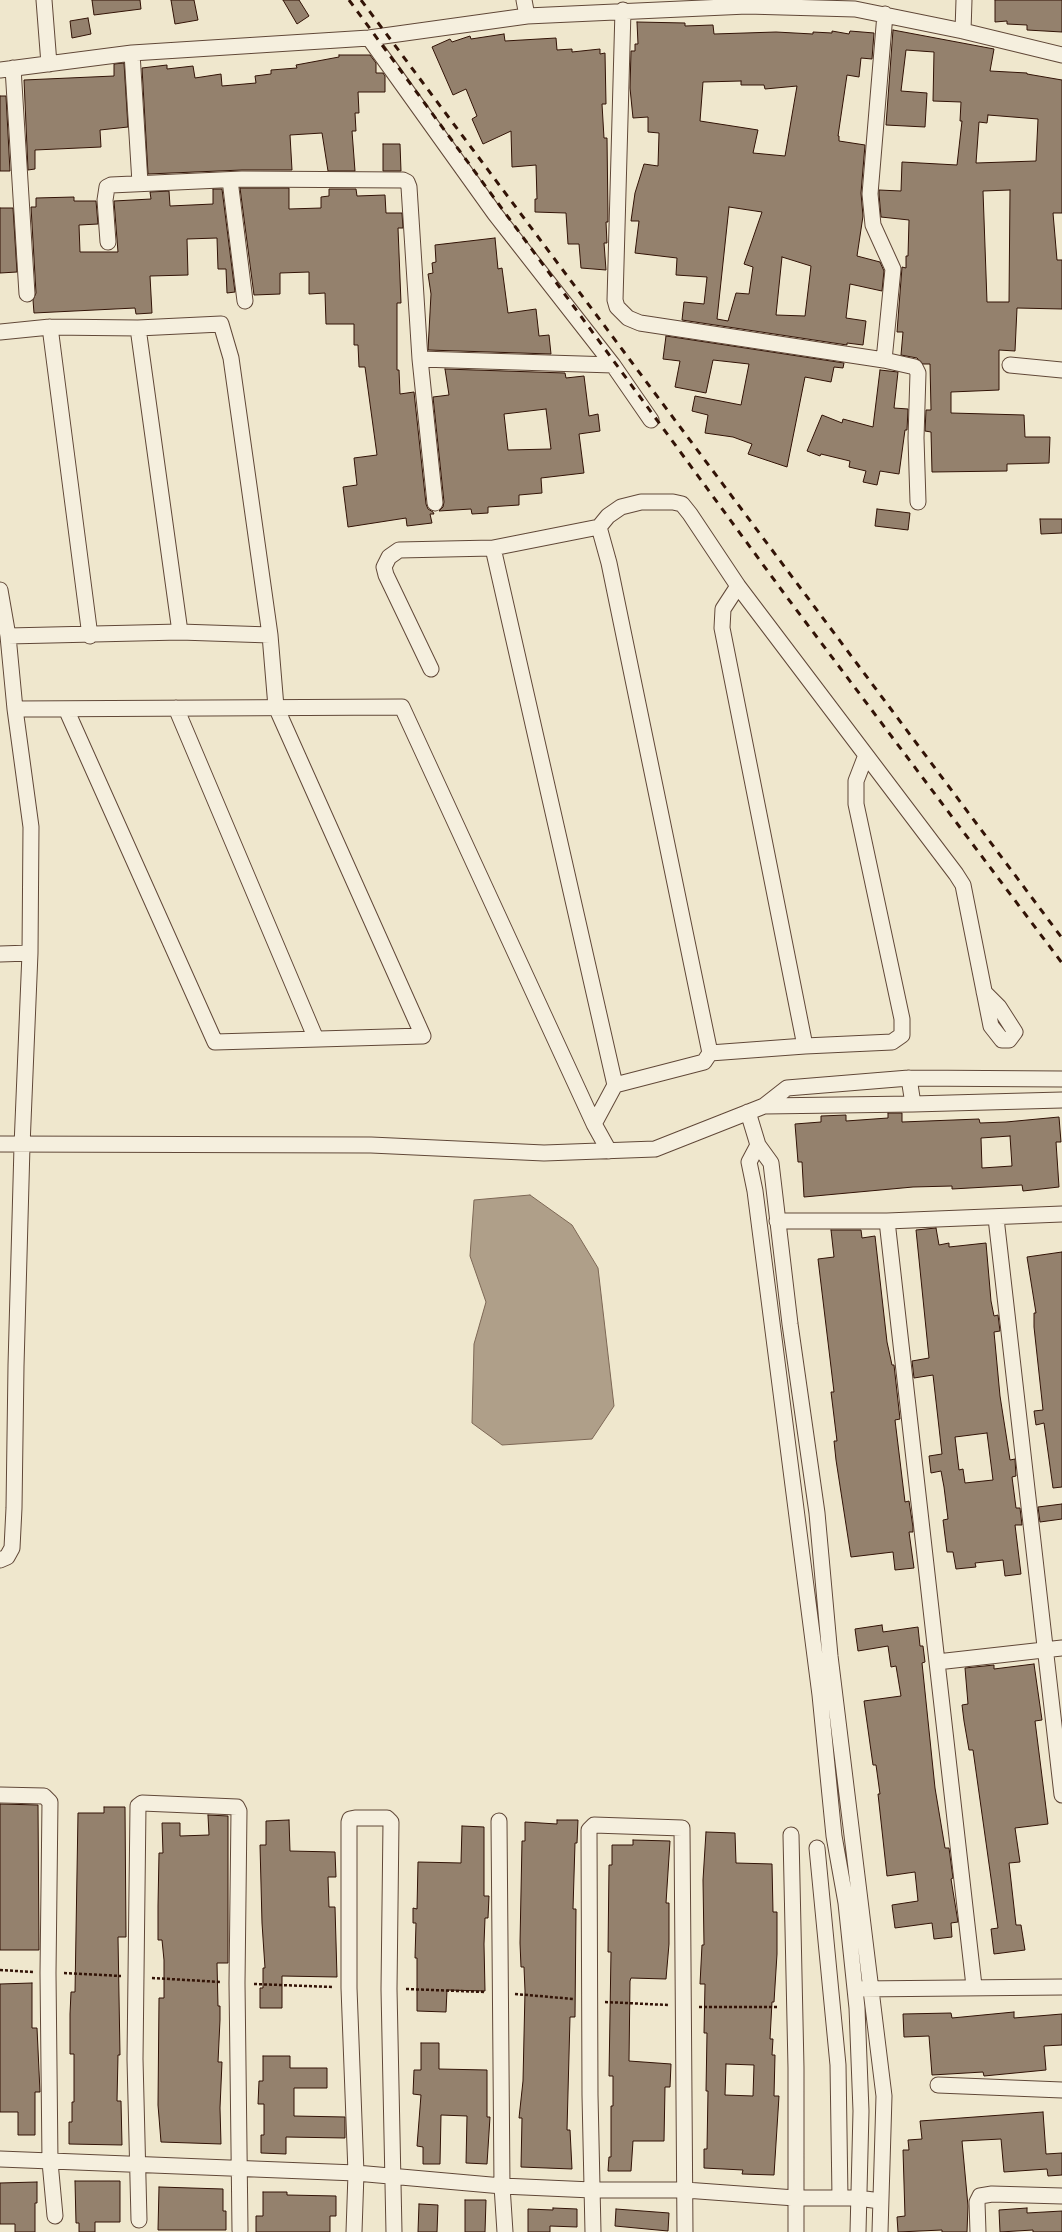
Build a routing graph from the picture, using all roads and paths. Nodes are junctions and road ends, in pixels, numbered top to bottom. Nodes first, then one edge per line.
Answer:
1 (44, 0) edge
2 (524, 0) edge
3 (964, 0) edge
4 (747, 3) edge
5 (623, 10) junction
6 (885, 14) junction
7 (526, 16) junction
8 (963, 31) junction
9 (369, 38) junction
10 (132, 53) junction
11 (1062, 55) edge
12 (49, 64) junction
13 (6, 69) edge
14 (230, 180) junction
15 (140, 183) junction
16 (108, 242) dead end
17 (27, 294) dead end
18 (245, 301) dead end
19 (50, 327) junction
20 (138, 328) junction
21 (0, 332) edge
22 (420, 359) junction
23 (884, 360) junction
24 (1010, 365) dead end
25 (613, 366) junction
26 (1062, 370) edge
27 (651, 420) dead end
28 (918, 502) dead end
29 (435, 503) dead end
30 (599, 527) junction
31 (493, 548) junction
32 (738, 586) junction
33 (0, 590) edge
34 (180, 632) junction
35 (270, 635) junction
36 (8, 636) junction
37 (90, 636) junction
38 (431, 669) dead end
39 (276, 707) junction
40 (176, 708) junction
41 (15, 709) junction
42 (66, 709) junction
43 (866, 755) junction
44 (30, 953) junction
45 (0, 954) edge
46 (984, 992) dead end
47 (316, 1039) junction
48 (805, 1046) junction
49 (710, 1053) junction
50 (909, 1078) junction
51 (1062, 1079) edge
52 (615, 1085) junction
53 (1062, 1100) edge
54 (913, 1104) junction
55 (764, 1106) junction
56 (748, 1112) junction
57 (594, 1124) junction
58 (0, 1144) edge
59 (758, 1145) junction
60 (22, 1146) junction
61 (609, 1151) junction
62 (1062, 1214) edge
63 (996, 1218) junction
64 (777, 1221) junction
65 (886, 1221) junction
66 (772, 1324) junction
67 (790, 1324) junction
68 (0, 1560) edge
69 (1062, 1648) edge
70 (1045, 1650) junction
71 (937, 1662) junction
72 (0, 1795) edge
73 (1062, 1795) edge
74 (499, 1822) dead end
75 (791, 1835) dead end
76 (817, 1848) dead end
77 (0, 1970) edge
78 (48, 1973) junction
79 (136, 1977) junction
80 (237, 1983) junction
81 (974, 1986) junction
82 (1062, 1987) edge
83 (349, 1988) junction
84 (389, 1989) junction
85 (862, 1989) junction
86 (502, 1992) junction
87 (589, 2001) junction
88 (684, 2006) junction
89 (793, 2008) junction
90 (938, 2085) dead end
91 (1062, 2090) edge
92 (0, 2159) edge
93 (50, 2162) junction
94 (138, 2164) junction
95 (239, 2168) junction
96 (356, 2173) junction
97 (394, 2177) junction
98 (502, 2186) junction
99 (592, 2190) junction
100 (685, 2190) junction
101 (1062, 2196) edge
102 (795, 2198) junction
103 (840, 2198) junction
104 (858, 2198) junction
105 (880, 2201) junction
106 (55, 2216) dead end
107 (138, 2220) dead end
108 (240, 2230) dead end
109 (354, 2232) edge
110 (394, 2232) edge
111 (505, 2232) edge
112 (593, 2232) edge
113 (685, 2232) edge
114 (796, 2232) edge
115 (858, 2232) edge
116 (880, 2232) edge
117 (978, 2232) edge

1 - 12 street
2 - 7 street
3 - 8 street
4 - 5 street
4 - 6 street
5 - 7 street
5 - 23 street
6 - 8 street
6 - 23 street
7 - 9 street
8 - 11 street
9 - 10 street
9 - 25 street
10 - 12 street
10 - 15 street
12 - 13 street
13 - 17 street
14 - 15 street
14 - 18 street
14 - 22 street
15 - 16 street
19 - 20 street
19 - 21 street
19 - 37 street
20 - 34 street
20 - 35 street
22 - 25 street
22 - 29 street
23 - 28 street
24 - 26 street
25 - 27 street
30 - 31 street
30 - 32 street
30 - 49 street
31 - 38 street
31 - 52 street
32 - 43 street
32 - 48 street
33 - 36 street
34 - 35 street
34 - 37 street
35 - 39 street
36 - 37 street
36 - 41 street
39 - 40 street
39 - 47 street
39 - 57 street
40 - 42 street
40 - 47 street
41 - 42 street
41 - 44 street
42 - 47 street
43 - 46 street
43 - 48 street
44 - 45 street
44 - 60 street
48 - 49 street
49 - 52 street
50 - 51 street
50 - 54 street
50 - 55 street
52 - 57 street
53 - 54 street
54 - 55 street
55 - 56 street
56 - 59 street
56 - 61 street
57 - 61 street
58 - 60 street
59 - 64 street
59 - 66 street
60 - 61 street
60 - 68 street
62 - 63 street
63 - 65 street
63 - 70 street
64 - 65 street
64 - 67 street
65 - 71 street
66 - 67 street
66 - 85 street
67 - 85 street
69 - 70 street
70 - 71 street
70 - 73 street
71 - 81 street
72 - 78 street
74 - 86 street
75 - 89 street
76 - 103 street
77 - 78 path
78 - 79 path
78 - 93 street
79 - 80 path
79 - 80 street
79 - 94 street
80 - 83 path
80 - 95 street
81 - 82 street
81 - 85 street
83 - 84 street
83 - 96 street
84 - 86 path
84 - 97 street
85 - 104 street
85 - 105 street
86 - 87 path
86 - 98 street
87 - 88 path
87 - 88 street
87 - 99 street
88 - 89 path
88 - 100 street
89 - 102 street
90 - 91 street
92 - 93 street
93 - 94 street
93 - 106 street
94 - 95 street
94 - 107 street
95 - 96 street
95 - 108 street
96 - 97 street
96 - 109 street
97 - 98 street
97 - 110 street
98 - 99 street
98 - 111 street
99 - 100 street
99 - 112 street
100 - 102 street
100 - 113 street
101 - 117 street
102 - 103 street
102 - 114 street
103 - 104 street
104 - 105 street
104 - 115 street
105 - 116 street

